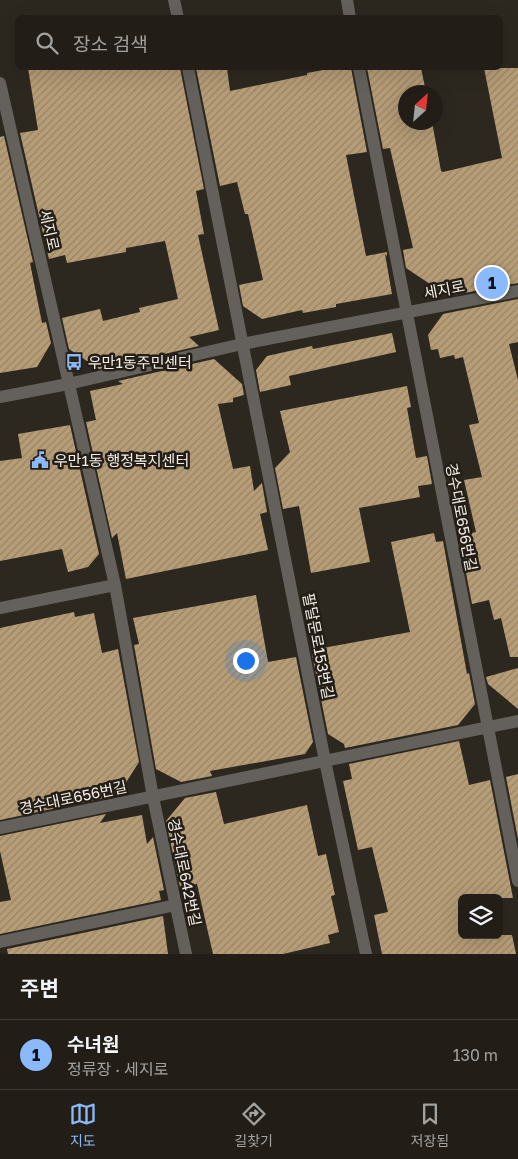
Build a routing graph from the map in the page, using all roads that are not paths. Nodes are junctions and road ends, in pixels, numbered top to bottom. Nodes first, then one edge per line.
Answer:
1 (174, 0) edge
2 (347, 0) edge
3 (177, 15) edge
4 (350, 15) edge
5 (188, 70) edge
6 (360, 70) edge
7 (0, 83) edge
8 (518, 291) edge
9 (406, 312) junction
10 (242, 344) junction
11 (68, 384) junction
12 (0, 397) edge
13 (115, 585) junction
14 (0, 608) edge
15 (518, 721) edge
16 (487, 727) junction
17 (325, 761) junction
18 (153, 797) junction
19 (0, 828) edge
20 (518, 881) edge
21 (176, 906) junction
22 (0, 942) edge
23 (186, 954) edge
24 (366, 954) edge

1 - 3 street
2 - 4 street
5 - 10 street
6 - 9 street, 세지로
7 - 11 street, 세지로
8 - 9 street, 세지로
9 - 10 street, 세지로
9 - 16 street, 경수대로656번길
10 - 11 street, 세지로
10 - 17 street, 팔달문로153번길
11 - 12 street, 세지로
11 - 13 street
13 - 14 street
13 - 18 street
15 - 16 street, 경수대로656번길
16 - 17 street, 경수대로656번길
16 - 20 street
17 - 18 street, 경수대로656번길
17 - 24 street, 팔달문로153번길
18 - 19 street, 경수대로656번길
18 - 21 street, 경수대로642번길
21 - 22 street
21 - 23 street, 경수대로642번길

